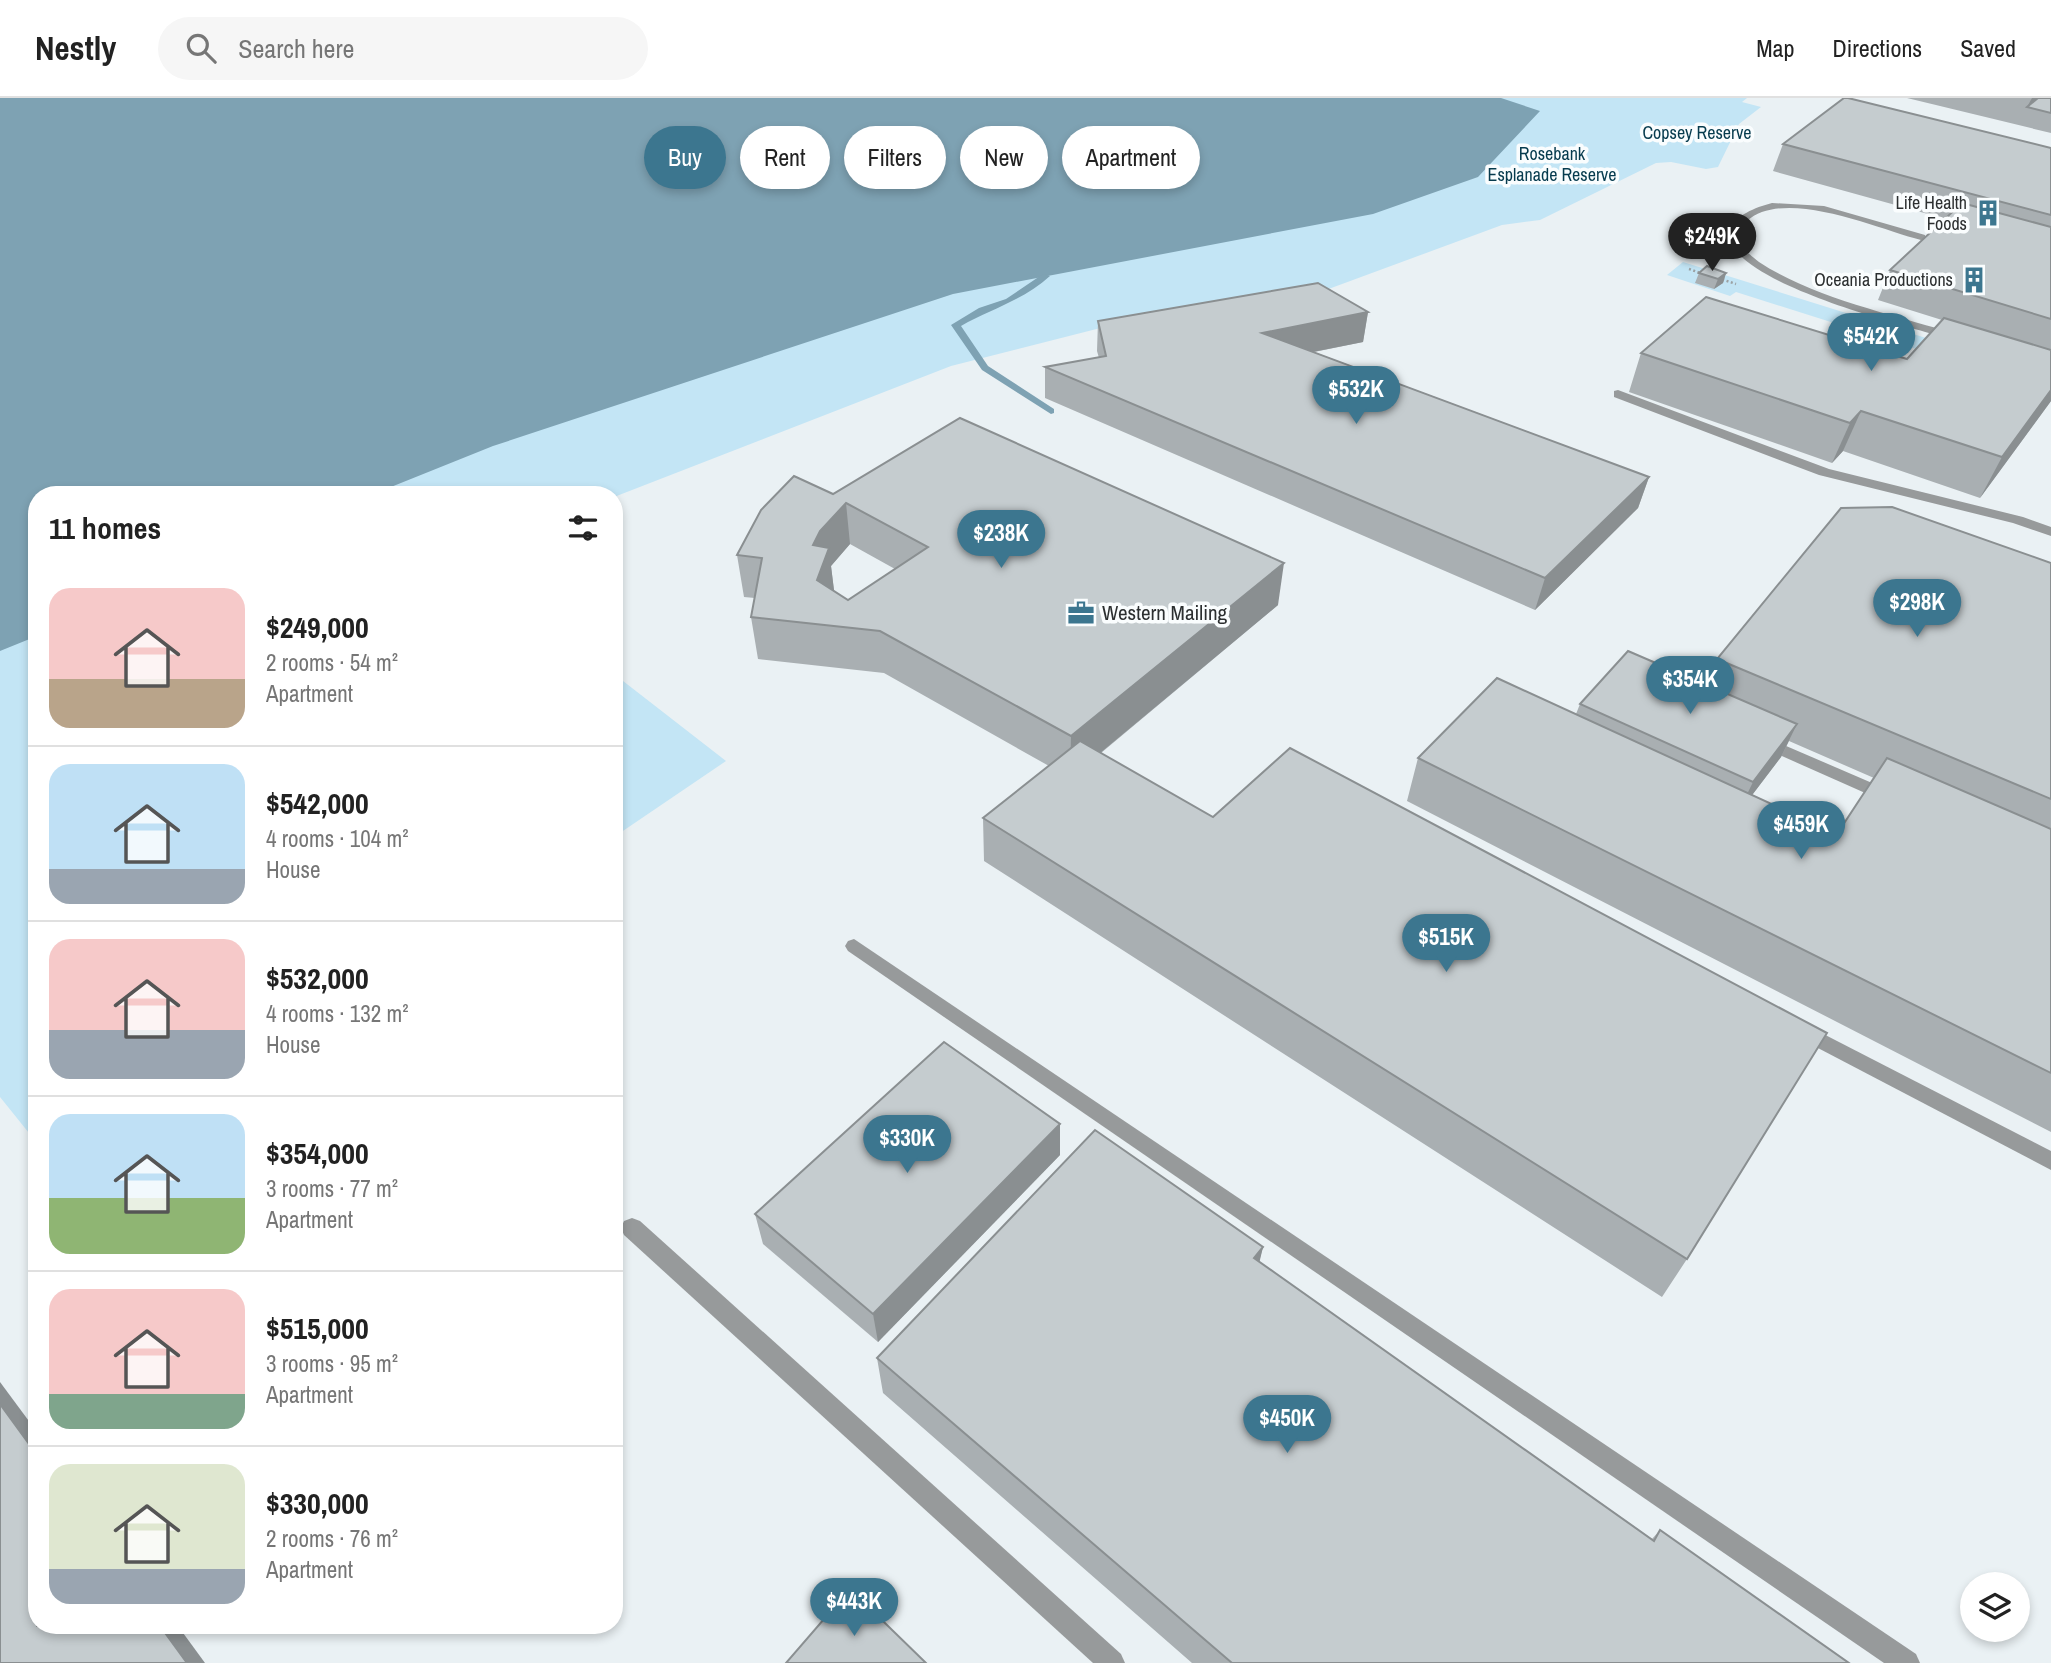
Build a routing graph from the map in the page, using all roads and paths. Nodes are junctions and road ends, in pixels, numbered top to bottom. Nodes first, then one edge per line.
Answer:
1 (1921, 237) edge
2 (1963, 339) edge
3 (1618, 394) dead end
4 (2051, 532) edge
5 (1752, 736) edge
6 (1902, 803) edge
7 (854, 946) dead end
8 (1780, 1019) edge
9 (2051, 1161) edge
10 (632, 1228) dead end
11 (1112, 1663) edge
12 (1906, 1663) edge

1 - 2 lane
3 - 4 lane
5 - 6 lane
7 - 12 lane
8 - 9 lane
10 - 11 lane

